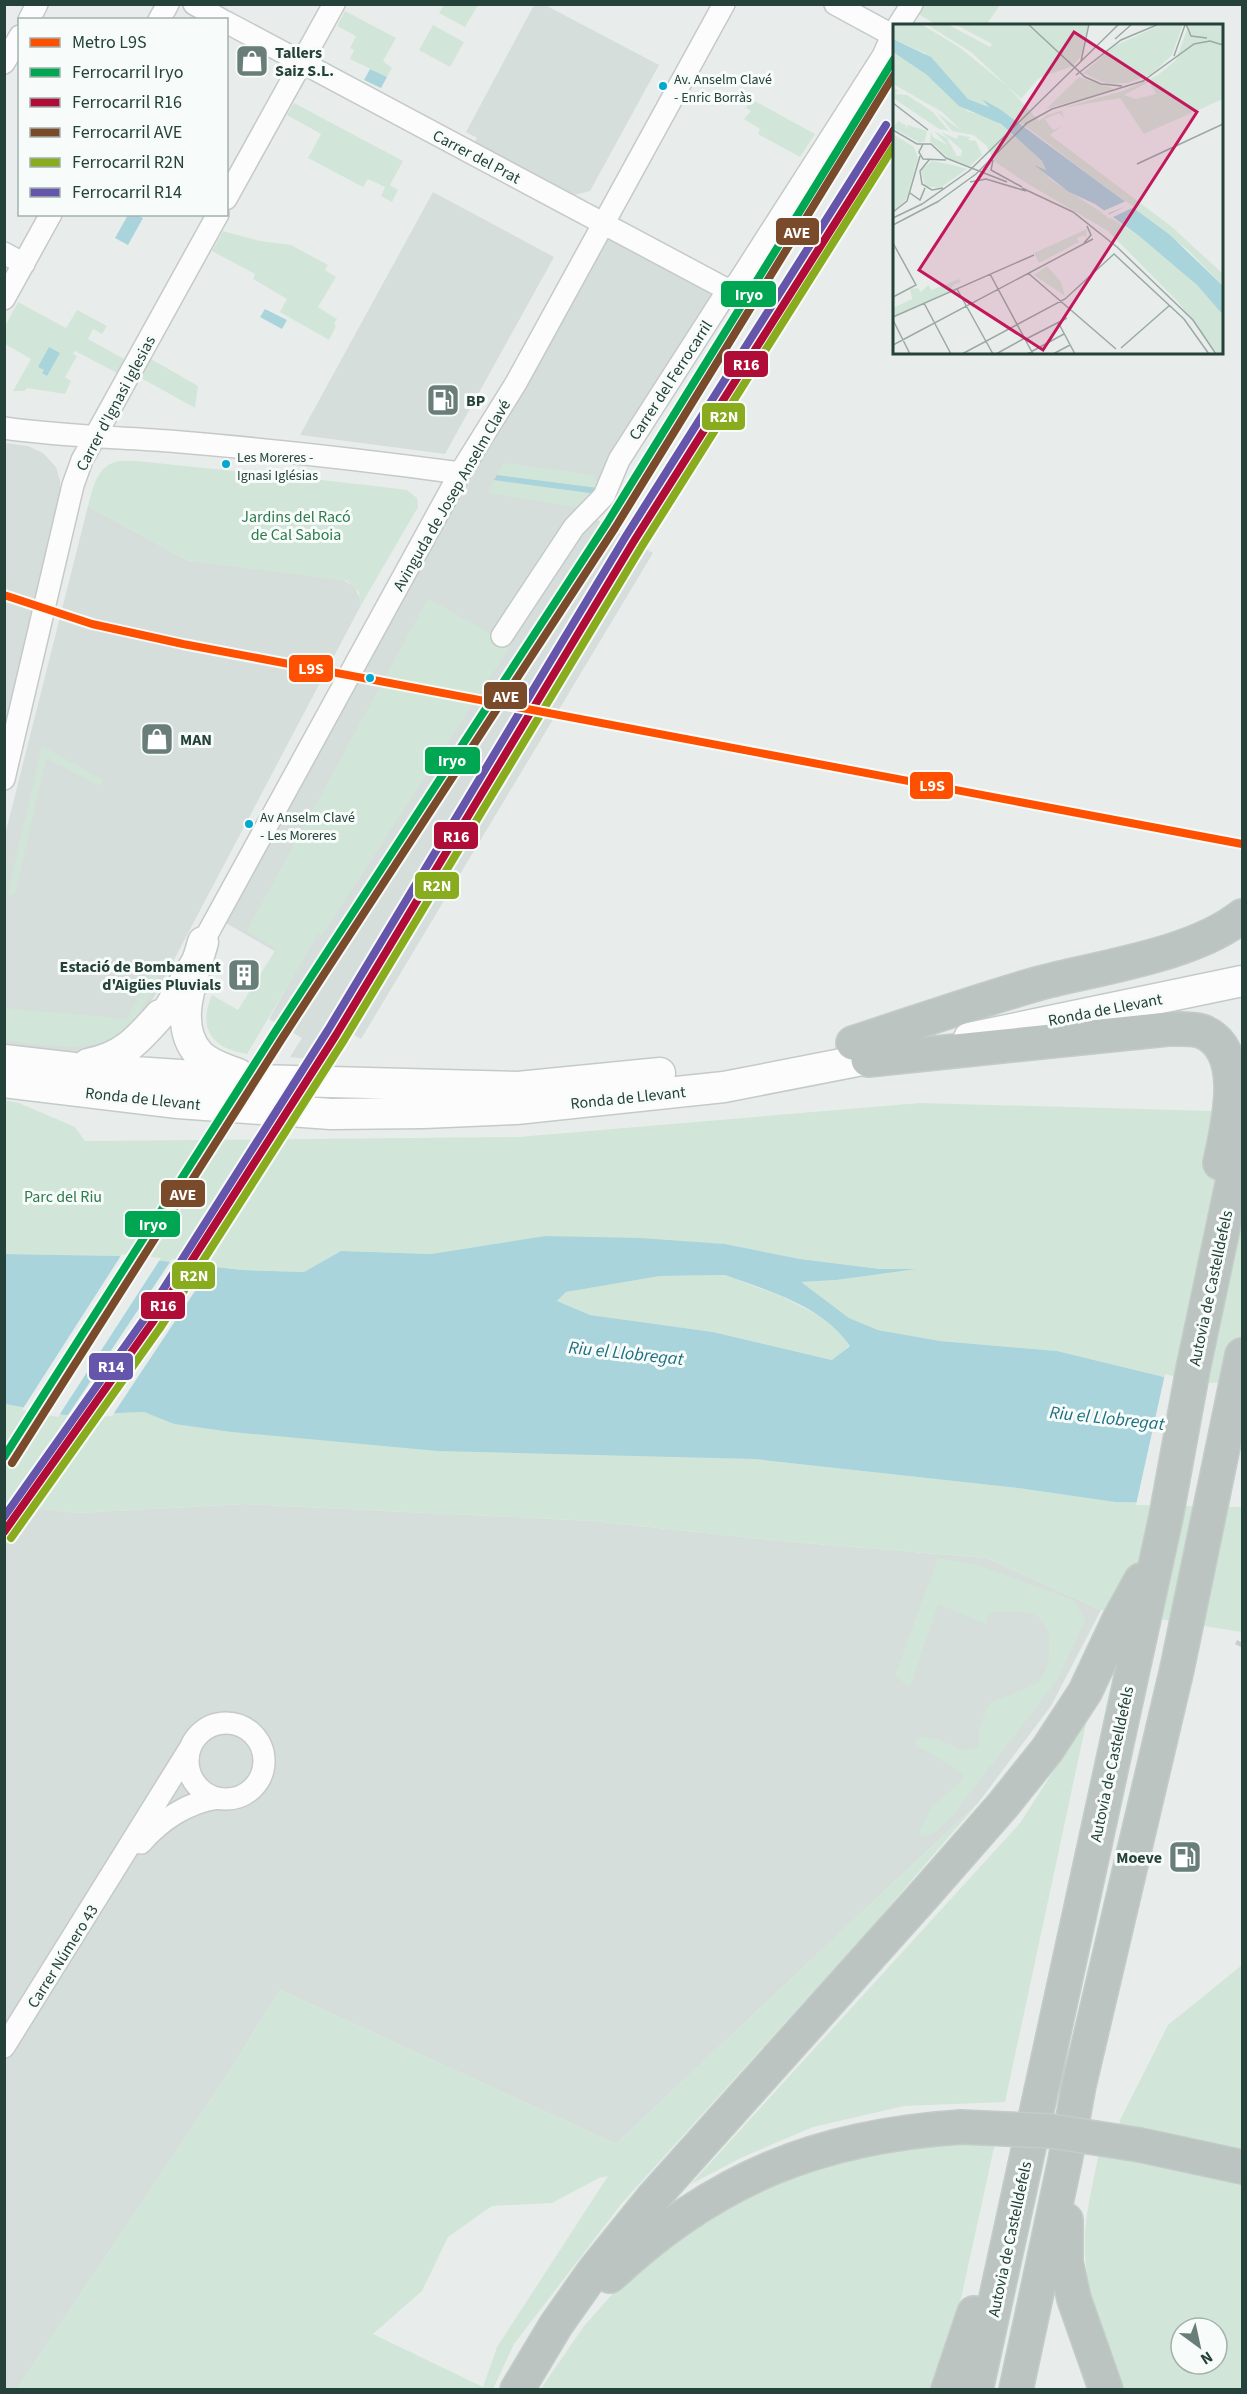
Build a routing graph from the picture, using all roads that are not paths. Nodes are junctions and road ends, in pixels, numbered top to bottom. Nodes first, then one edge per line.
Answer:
1 (37, 4) edge
2 (168, 4) edge
3 (194, 4) edge
4 (334, 4) edge
5 (724, 4) edge
6 (835, 4) edge
7 (912, 4) edge
8 (30, 18) edge
9 (160, 18) edge
10 (218, 18) edge
11 (228, 23) edge
12 (899, 24) edge
13 (893, 30) edge
14 (893, 35) edge
15 (18, 39) edge
16 (5, 59) edge
17 (302, 63) junction
18 (228, 195) edge
19 (50, 216) edge
20 (217, 216) edge
21 (604, 223) junction
22 (4, 253) edge
23 (24, 264) junction
24 (728, 290) junction
25 (4, 299) edge
26 (4, 428) edge
27 (93, 438) junction
28 (460, 473) junction
29 (502, 636) dead end
30 (4, 779) edge
31 (1242, 916) edge
32 (203, 942) junction
33 (1242, 969) edge
34 (1242, 981) edge
35 (160, 1016) junction
36 (860, 1052) junction
37 (4, 1060) edge
38 (74, 1068) junction
39 (156, 1074) junction
40 (255, 1080) junction
41 (4, 1082) edge
42 (178, 1103) junction
43 (1242, 1138) edge
44 (1242, 1355) edge
45 (1166, 1517) junction
46 (1118, 1622) junction
47 (190, 1748) junction
48 (218, 1798) junction
49 (100, 1895) junction
50 (1053, 2037) junction
51 (4, 2047) edge
52 (1065, 2161) junction
53 (1242, 2167) edge
54 (978, 2302) junction
55 (518, 2390) edge
56 (948, 2390) edge
57 (957, 2390) edge
58 (976, 2390) edge
59 (1016, 2390) edge
60 (1106, 2390) edge

1 - 8 street
2 - 9 street
3 - 10 street
4 - 17 street
5 - 21 street, Avinguda de Josep Anselm Clavé
6 - 13 street
7 - 12 street, Carrer del Ferrocarril
11 - 17 street, Carrer del Prat
14 - 24 street, Carrer del Ferrocarril
15 - 16 street
17 - 18 street
17 - 21 street, Carrer del Prat
19 - 23 street
20 - 27 street, Carrer d'Ignasi Iglesias
21 - 24 street, Carrer del Prat
21 - 28 street, Avinguda de Josep Anselm Clavé
22 - 23 street
23 - 25 street
24 - 29 street, Carrer del Ferrocarril
26 - 27 street
27 - 28 street
27 - 30 street, Carrer d'Ignasi Iglesias
28 - 32 street, Avinguda de Josep Anselm Clavé
31 - 36 highway
32 - 35 street, Avinguda de Josep Anselm Clavé
32 - 40 main road
33 - 36 main road, Ronda de Llevant
34 - 36 main road, Ronda de Llevant
35 - 38 main road
35 - 39 main road
36 - 40 main road, Ronda de Llevant
36 - 42 main road, Ronda de Llevant
36 - 46 highway
37 - 38 main road, Ronda de Llevant
38 - 39 main road, Ronda de Llevant
39 - 40 main road, Ronda de Llevant
39 - 42 main road
41 - 42 main road, Ronda de Llevant
43 - 45 highway, Autovia de Castelldefels
44 - 52 highway
45 - 46 highway
45 - 50 highway, Autovia de Castelldefels
46 - 55 highway
47 - 48 street
47 - 48 street
47 - 49 street, Carrer Número 43
48 - 49 street, Carrer Número 43
49 - 51 street, Carrer Número 43
50 - 54 highway
50 - 58 highway, Autovia de Castelldefels
52 - 59 highway
52 - 60 highway
53 - 55 highway, bridge
54 - 56 highway
54 - 57 highway

